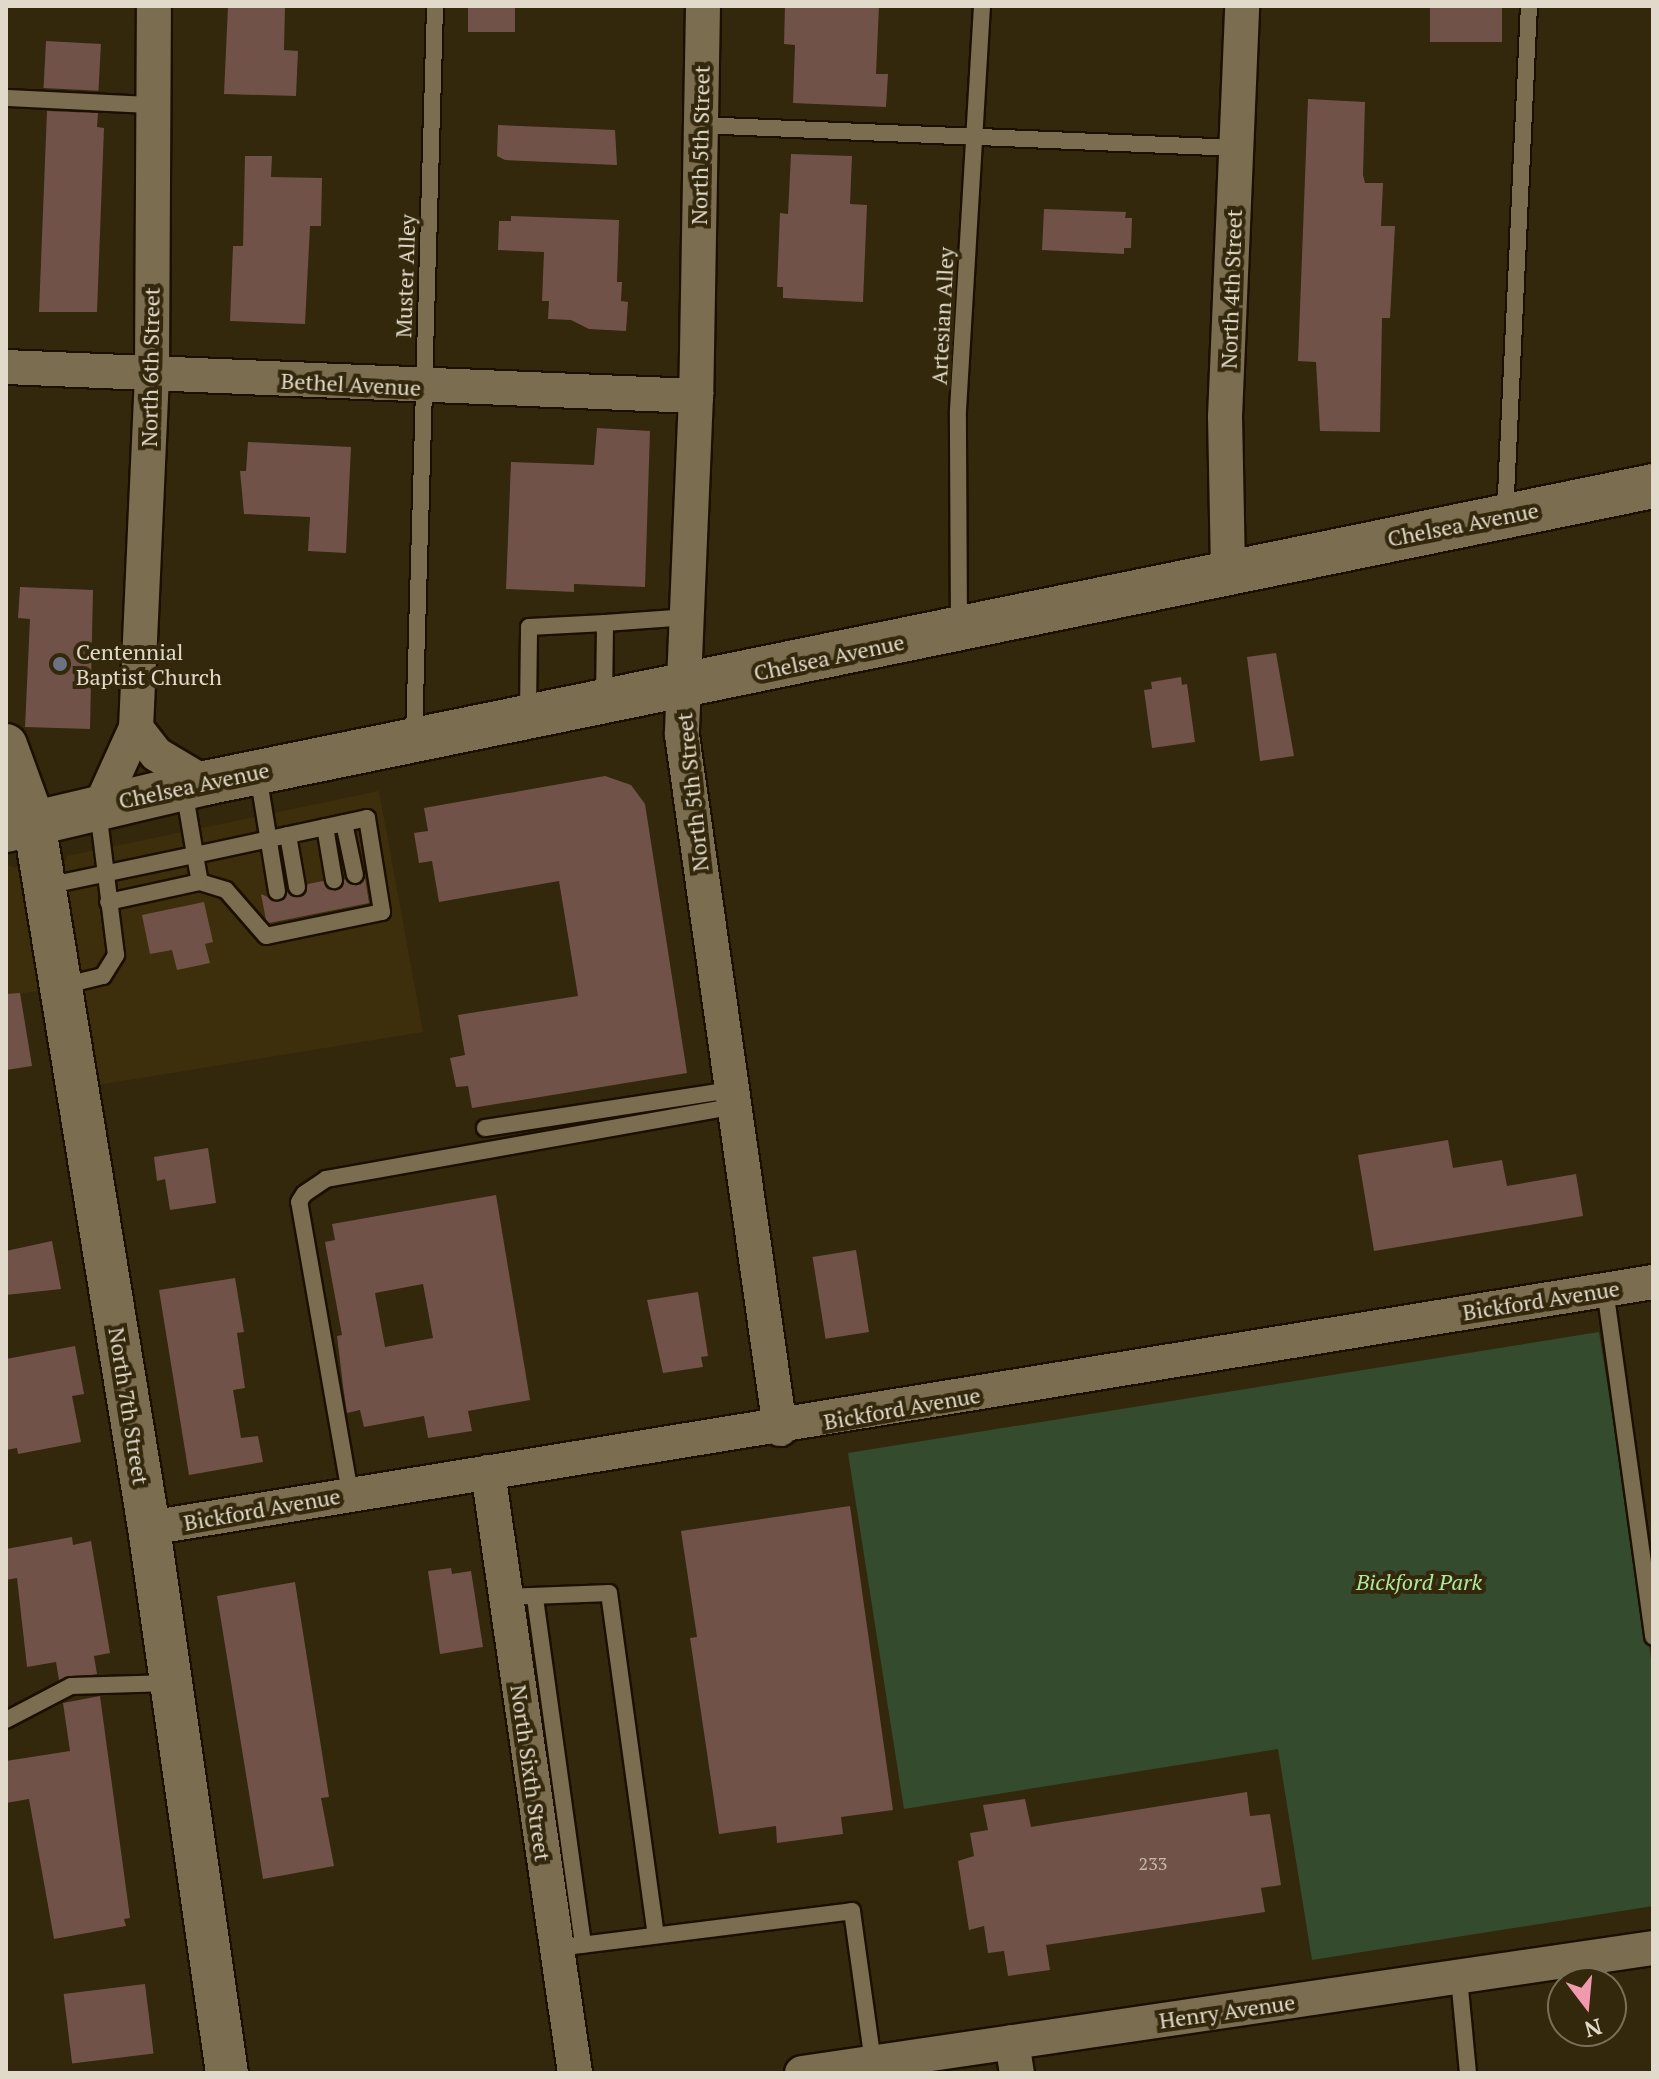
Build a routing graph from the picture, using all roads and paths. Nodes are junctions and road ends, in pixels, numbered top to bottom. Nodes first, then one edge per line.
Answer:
1 (154, 6) edge
2 (435, 6) edge
3 (703, 6) edge
4 (982, 6) edge
5 (1242, 6) edge
6 (1529, 6) edge
7 (6, 98) edge
8 (151, 105) junction
9 (699, 125) junction
10 (975, 134) junction
11 (1236, 148) junction
12 (6, 367) edge
13 (152, 373) junction
14 (424, 388) junction
15 (696, 396) junction
16 (1653, 486) edge
17 (1505, 516) junction
18 (1228, 571) junction
19 (689, 617) junction
20 (605, 623) junction
21 (959, 629) junction
22 (682, 688) junction
23 (604, 703) junction
24 (528, 718) junction
25 (136, 728) junction
26 (414, 740) junction
27 (6, 745) edge
28 (258, 772) junction
29 (195, 785) junction
30 (99, 806) junction
31 (344, 823) junction
32 (20, 826) edge
33 (325, 827) junction
34 (288, 835) junction
35 (270, 839) junction
36 (195, 855) junction
37 (355, 875) dead end
38 (104, 876) junction
39 (334, 880) dead end
40 (200, 882) junction
41 (44, 886) junction
42 (297, 887) dead end
43 (277, 891) dead end
44 (108, 902) junction
45 (61, 986) junction
46 (731, 1098) junction
47 (485, 1128) dead end
48 (1653, 1282) edge
49 (1605, 1289) junction
50 (780, 1429) junction
51 (488, 1472) junction
52 (350, 1493) junction
53 (149, 1528) junction
54 (520, 1598) junction
55 (1653, 1637) edge
56 (171, 1683) junction
57 (6, 1720) edge
58 (656, 1935) junction
59 (570, 1946) junction
60 (1653, 1948) edge
61 (1459, 1978) junction
62 (1014, 2058) edge
63 (873, 2062) junction
64 (227, 2073) edge
65 (575, 2073) edge
66 (802, 2073) edge
67 (1468, 2073) edge

1 - 8 street, North 6th Street
2 - 14 lane, Muster Alley
3 - 9 street, North 5th Street
4 - 10 lane, Artesian Alley
5 - 11 street, North 4th Street
6 - 17 lane
7 - 8 lane
8 - 13 street, North 6th Street
9 - 10 lane
9 - 15 street, North 5th Street
10 - 11 lane
10 - 21 lane, Artesian Alley
11 - 18 street, North 4th Street
12 - 13 street, Bethel Avenue
13 - 14 street, Bethel Avenue
13 - 25 street, North 6th Street
14 - 15 street, Bethel Avenue
14 - 26 lane, Muster Alley
15 - 19 street, North 5th Street
16 - 17 main road, Chelsea Avenue
17 - 18 main road, Chelsea Avenue
18 - 21 main road, Chelsea Avenue
19 - 20 lane
19 - 22 street, North 5th Street
20 - 23 lane
20 - 24 lane
21 - 22 main road, Chelsea Avenue
22 - 23 main road, Chelsea Avenue
22 - 46 street, North 5th Street
23 - 24 main road, Chelsea Avenue
24 - 26 main road, Chelsea Avenue
25 - 29 street
25 - 30 street, North 6th Street
26 - 28 main road, Chelsea Avenue
27 - 32 street, North 7th Street
28 - 29 main road, Chelsea Avenue
28 - 35 lane
29 - 30 main road, Chelsea Avenue
29 - 36 lane
30 - 32 main road, Chelsea Avenue
30 - 38 lane
31 - 33 lane
31 - 37 lane
31 - 40 lane
32 - 41 street, North 7th Street
33 - 34 lane
33 - 39 lane
34 - 35 lane
34 - 42 lane
35 - 36 lane
35 - 43 lane
36 - 38 lane
36 - 40 lane
38 - 41 lane
38 - 44 lane
40 - 44 lane
41 - 45 street, North 7th Street
44 - 45 lane
45 - 53 street, North 7th Street
46 - 47 lane
46 - 50 street, North 5th Street
46 - 52 lane
48 - 49 street, Bickford Avenue
49 - 50 street, Bickford Avenue
49 - 55 lane
50 - 51 street, Bickford Avenue
51 - 52 street, Bickford Avenue
51 - 54 street, North Sixth Street
52 - 53 street, Bickford Avenue
53 - 56 street, North 7th Street
54 - 58 lane
54 - 59 street, North Sixth Street
56 - 57 lane
56 - 64 street, North 7th Street
58 - 59 lane
58 - 63 lane
59 - 65 street, North Sixth Street
60 - 61 street, Henry Avenue
61 - 62 street, Henry Avenue
61 - 67 lane
62 - 63 street, Henry Avenue
63 - 66 street, Henry Avenue

